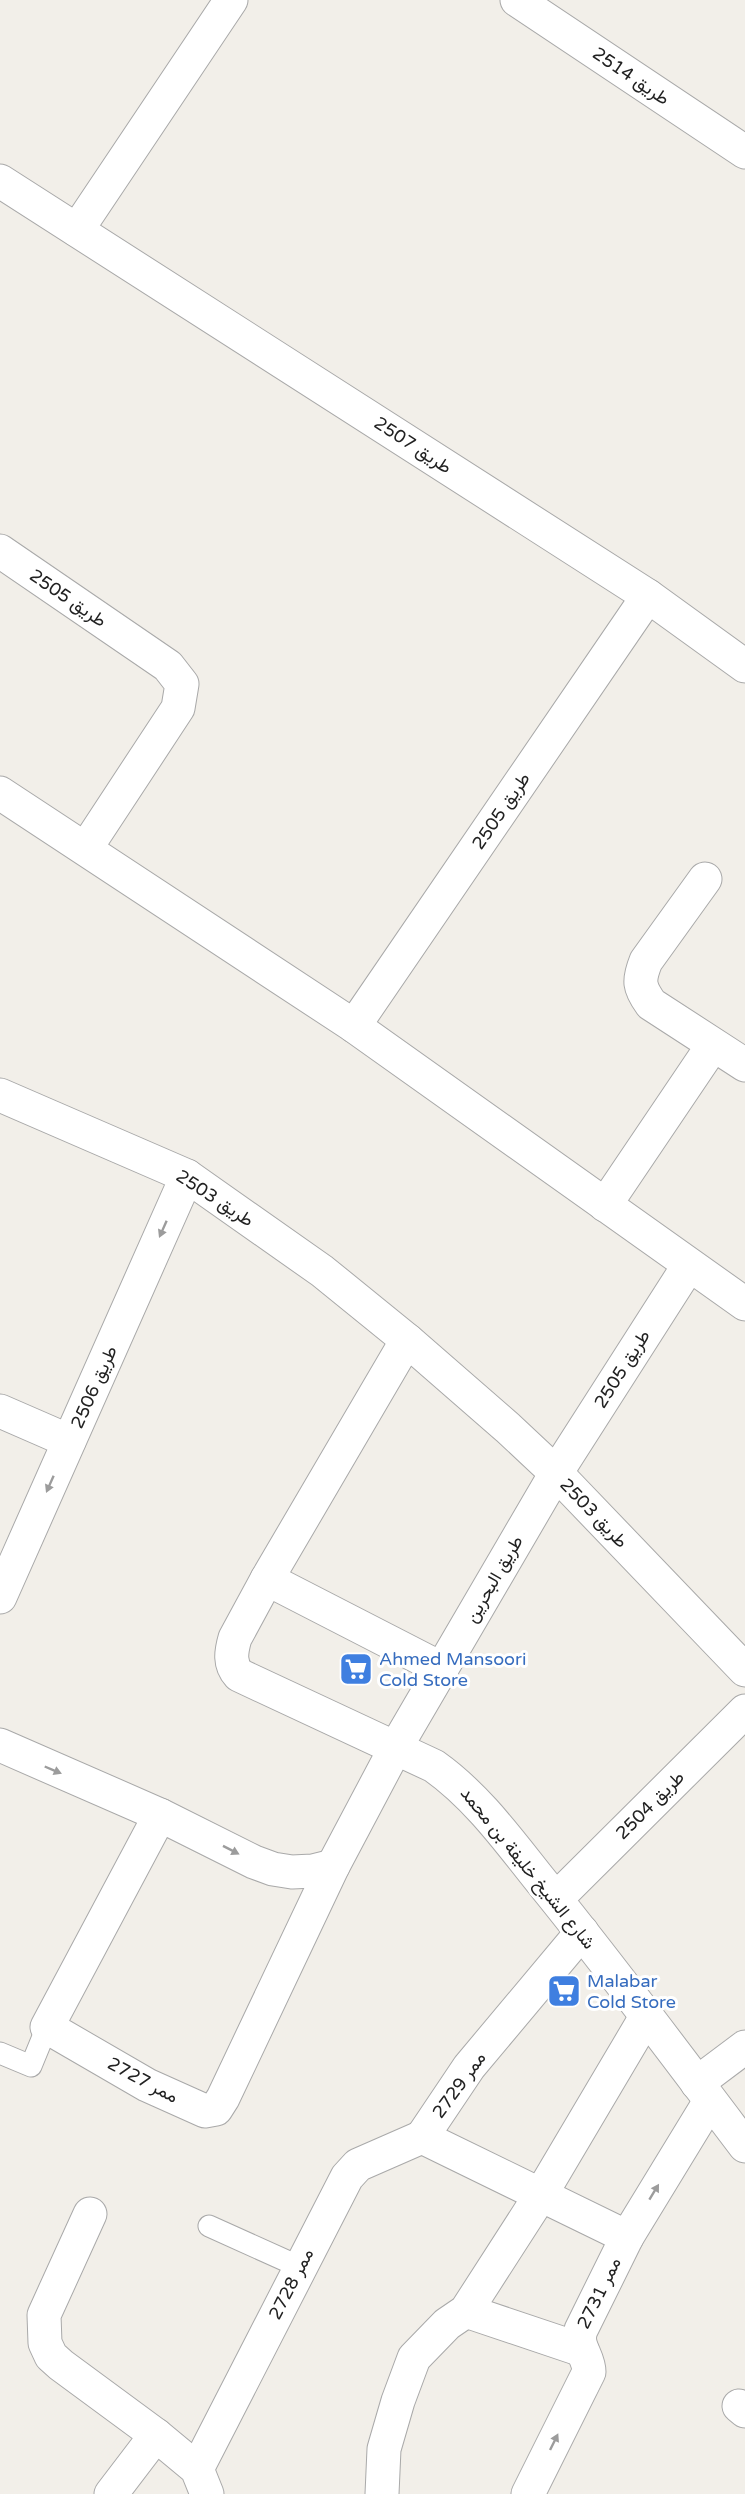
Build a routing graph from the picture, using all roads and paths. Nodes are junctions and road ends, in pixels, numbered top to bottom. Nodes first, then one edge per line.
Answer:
1 (231, 0) edge
2 (517, 0) edge
3 (745, 152) edge
4 (0, 181) edge
5 (77, 230) junction
6 (0, 551) edge
7 (648, 596) junction
8 (745, 666) edge
9 (0, 793) edge
10 (86, 848) junction
11 (705, 879) dead end
12 (354, 1026) junction
13 (713, 1045) junction
14 (745, 1065) edge
15 (0, 1095) edge
16 (187, 1176) junction
17 (605, 1204) junction
18 (688, 1265) junction
19 (745, 1304) edge
20 (407, 1340) junction
21 (0, 1411) edge
22 (69, 1441) junction
23 (556, 1473) junction
24 (267, 1579) junction
25 (0, 1598) edge
26 (442, 1669) junction
27 (745, 1670) edge
28 (745, 1710) edge
29 (396, 1747) junction
30 (1, 1748) edge
31 (160, 1815) junction
32 (333, 1866) junction
33 (556, 1899) junction
34 (582, 1932) junction
35 (646, 2017) junction
36 (47, 2027) junction
37 (745, 2047) edge
38 (0, 2053) edge
39 (704, 2092) junction
40 (422, 2137) junction
41 (745, 2146) edge
42 (540, 2196) junction
43 (90, 2214) dead end
44 (209, 2226) dead end
45 (627, 2237) junction
46 (300, 2267) junction
47 (466, 2311) junction
48 (582, 2350) junction
49 (156, 2435) junction
50 (202, 2482) edge
51 (111, 2494) edge
52 (382, 2494) edge
53 (528, 2494) edge

1 - 5 street
2 - 3 street, طريق 2514
4 - 5 street, طريق 2507
5 - 7 street, طريق 2507
6 - 10 street, طريق 2505
7 - 8 street, طريق 2507
7 - 12 street, طريق 2505
9 - 10 street
10 - 12 street
11 - 13 street
12 - 17 street
13 - 14 street
13 - 17 street
15 - 16 street, طريق 2503
16 - 20 street, طريق 2503
16 -> 22 street, طريق 2506
17 - 18 street
18 - 19 street
18 - 23 street, طريق 2505
20 - 23 street, طريق 2503
20 - 24 street
21 - 22 street
22 -> 25 street, طريق 2506
23 - 26 street, طريق البحرين
23 - 27 street, طريق 2503
24 - 26 street
24 - 29 street
26 - 29 street, طريق البحرين
28 - 33 street, طريق 2504
29 - 32 street
29 - 33 street, شارع الشيخ خليفة بن محمد
30 -> 31 street
31 -> 32 street
31 - 36 street
32 - 36 street, ممر 2727
33 - 34 street, شارع الشيخ خليفة بن محمد
34 - 35 street, شارع الشيخ خليفة بن محمد
34 - 40 street, ممر 2729
35 - 39 street, شارع الشيخ خليفة بن محمد
35 - 42 street
36 - 38 lane
37 - 39 street
39 - 41 street, شارع الشيخ خليفة بن محمد
45 -> 39 street, ممر 2731
40 - 42 street, ممر 2729
40 - 46 street, ممر 2728
42 - 45 street, ممر 2729
42 - 47 street
43 - 49 street
44 - 46 lane
45 - 48 street, ممر 2731
46 - 50 street, ممر 2728
47 - 48 street
47 - 52 street
53 -> 48 street, ممر 2731
49 - 50 street, ممر 2728
49 - 51 street

